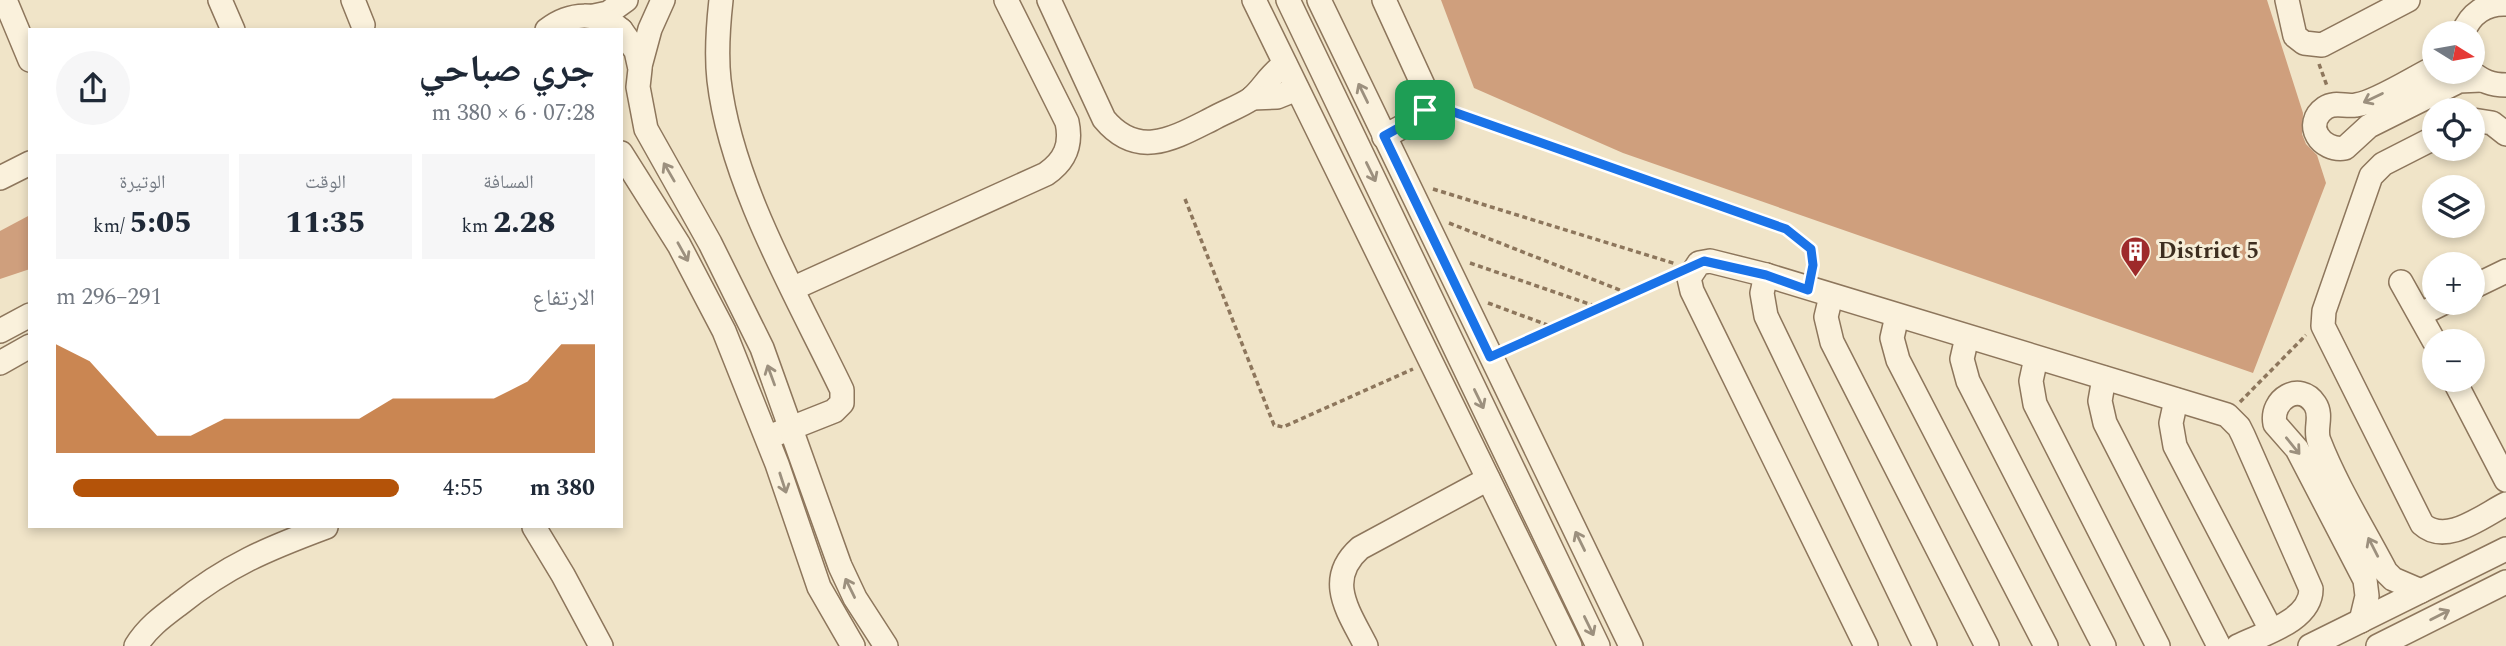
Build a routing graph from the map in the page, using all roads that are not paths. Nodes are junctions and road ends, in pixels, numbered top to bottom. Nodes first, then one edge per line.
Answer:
1 (5, 0) edge
2 (220, 0) edge
3 (353, 0) edge
4 (626, 0) edge
5 (663, 0) edge
6 (721, 0) edge
7 (1006, 0) edge
8 (1049, 0) edge
9 (1254, 0) edge
10 (1384, 0) edge
11 (2287, 0) edge
12 (2409, 0) edge
13 (1323, 1) edge
14 (2506, 4) edge
15 (1292, 8) edge
16 (594, 16) junction
17 (2466, 18) edge
18 (363, 24) dead end
19 (232, 28) edge
20 (550, 28) edge
21 (618, 28) edge
22 (623, 33) edge
23 (28, 55) edge
24 (1285, 64) junction
25 (2422, 74) edge
26 (639, 78) junction
27 (2485, 80) edge
28 (2453, 84) edge
29 (2506, 85) edge
30 (1297, 89) junction
31 (1252, 98) junction
32 (623, 111) edge
33 (2485, 122) edge
34 (2506, 134) edge
35 (1384, 136) junction
36 (2422, 144) edge
37 (623, 156) edge
38 (28, 164) edge
39 (0, 178) edge
40 (1392, 216) junction
41 (1366, 229) junction
42 (2506, 271) edge
43 (1766, 275) junction
44 (2401, 282) dead end
45 (2485, 282) edge
46 (794, 288) junction
47 (1831, 296) junction
48 (2420, 314) joint
49 (28, 316) edge
50 (1897, 316) junction
51 (2428, 329) edge
52 (0, 331) edge
53 (1967, 337) junction
54 (28, 347) edge
55 (1459, 357) junction
56 (2036, 358) junction
57 (0, 363) edge
58 (1432, 365) junction
59 (2104, 378) junction
60 (2460, 392) edge
61 (2176, 400) junction
62 (791, 429) junction
63 (767, 438) junction
64 (1488, 479) junction
65 (2506, 480) edge
66 (2506, 504) edge
67 (323, 528) edge
68 (535, 528) edge
69 (2506, 550) edge
70 (1595, 572) junction
71 (2506, 582) edge
72 (1569, 586) junction
73 (2421, 591) junction
74 (2361, 621) junction
75 (2271, 630) junction
76 (136, 646) edge
77 (601, 646) edge
78 (853, 646) edge
79 (886, 646) edge
80 (1366, 646) edge
81 (1570, 646) edge
82 (1598, 646) edge
83 (1631, 646) edge
84 (1866, 646) edge
85 (1925, 646) edge
86 (1987, 646) edge
87 (2046, 646) edge
88 (2104, 646) edge
89 (2158, 646) edge
90 (2219, 646) edge
91 (2238, 646) edge
92 (2310, 646) edge
93 (2378, 646) edge

1 - 23 street
2 - 19 street
3 - 18 street
4 - 16 street
5 - 26 street
6 - 46 street
7 - 46 street
8 - 31 street
9 - 24 street
10 - 35 street
11 - 12 street
13 - 15 street
35 -> 13 street
14 - 17 street
15 -> 40 street
16 - 20 street
16 - 21 street
22 - 26 street
24 - 30 street
24 - 31 street
25 -> 28 street
26 - 32 street
62 -> 26 street
27 - 29 street
30 - 31 street
30 - 41 street
33 - 34 street
70 -> 35 street
36 - 66 street
37 -> 63 street
38 - 39 street
40 - 41 street
40 - 55 street
41 - 58 street
42 - 45 street
43 - 47 street
43 - 84 street
43 - 85 street
44 - 48 street
46 - 62 street
47 - 50 street
47 - 86 street
48 - 51 street
49 - 52 street
50 - 53 street
50 - 87 street
53 - 56 street
53 - 88 street
54 - 57 street
55 - 58 street
55 -> 72 street
56 - 59 street
56 - 89 street
58 - 64 street
59 - 61 street
59 - 90 street
60 - 65 street
61 - 75 street
61 - 75 street
62 - 63 street
79 -> 62 street
63 -> 78 street
64 - 80 street
64 - 81 street
67 - 76 street
68 - 77 street
69 - 73 street
70 - 72 street
70 - 83 street
93 -> 71 street
72 -> 82 street
73 - 74 street
73 -> 74 street
74 - 92 street
75 - 91 street

